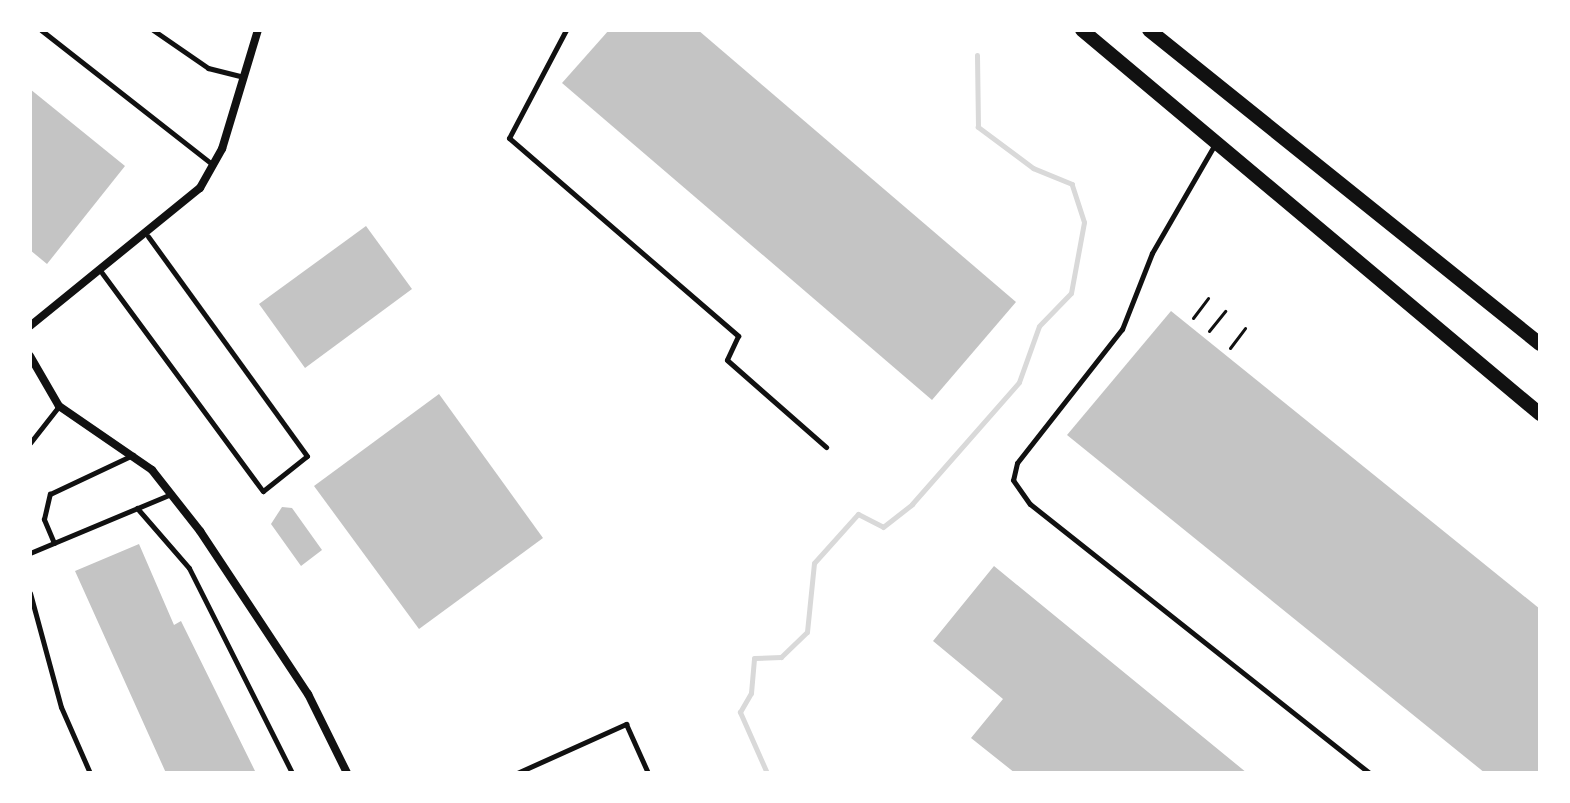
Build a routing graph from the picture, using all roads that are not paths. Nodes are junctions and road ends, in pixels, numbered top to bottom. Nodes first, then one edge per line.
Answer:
1 (41, 30) edge
2 (153, 30) edge
3 (258, 30) edge
4 (566, 30) edge
5 (1082, 30) edge
6 (1149, 30) edge
7 (244, 78) junction
8 (1215, 144) junction
9 (214, 166) junction
10 (148, 236) junction
11 (102, 273) junction
12 (30, 326) edge
13 (1540, 344) edge
14 (30, 356) edge
15 (59, 406) junction
16 (1540, 414) edge
17 (30, 443) edge
18 (826, 447) dead end
19 (134, 455) junction
20 (171, 494) junction
21 (137, 508) junction
22 (54, 543) junction
23 (30, 553) edge
24 (30, 593) edge
25 (90, 773) edge
26 (292, 773) edge
27 (347, 773) edge
28 (517, 773) edge
29 (648, 773) edge
30 (1370, 773) edge

1 - 9 lane
2 - 7 lane
3 - 7 street
4 - 18 lane
5 - 8 main road
6 - 13 main road
7 - 9 street
8 - 16 main road
8 - 30 lane
9 - 10 street
10 - 11 street
10 - 11 lane
11 - 12 street
14 - 15 street
15 - 17 lane
15 - 19 street
19 - 20 street
19 - 22 lane
20 - 21 lane
20 - 27 street
21 - 22 lane
21 - 26 lane
22 - 23 lane
24 - 25 lane
28 - 29 lane

